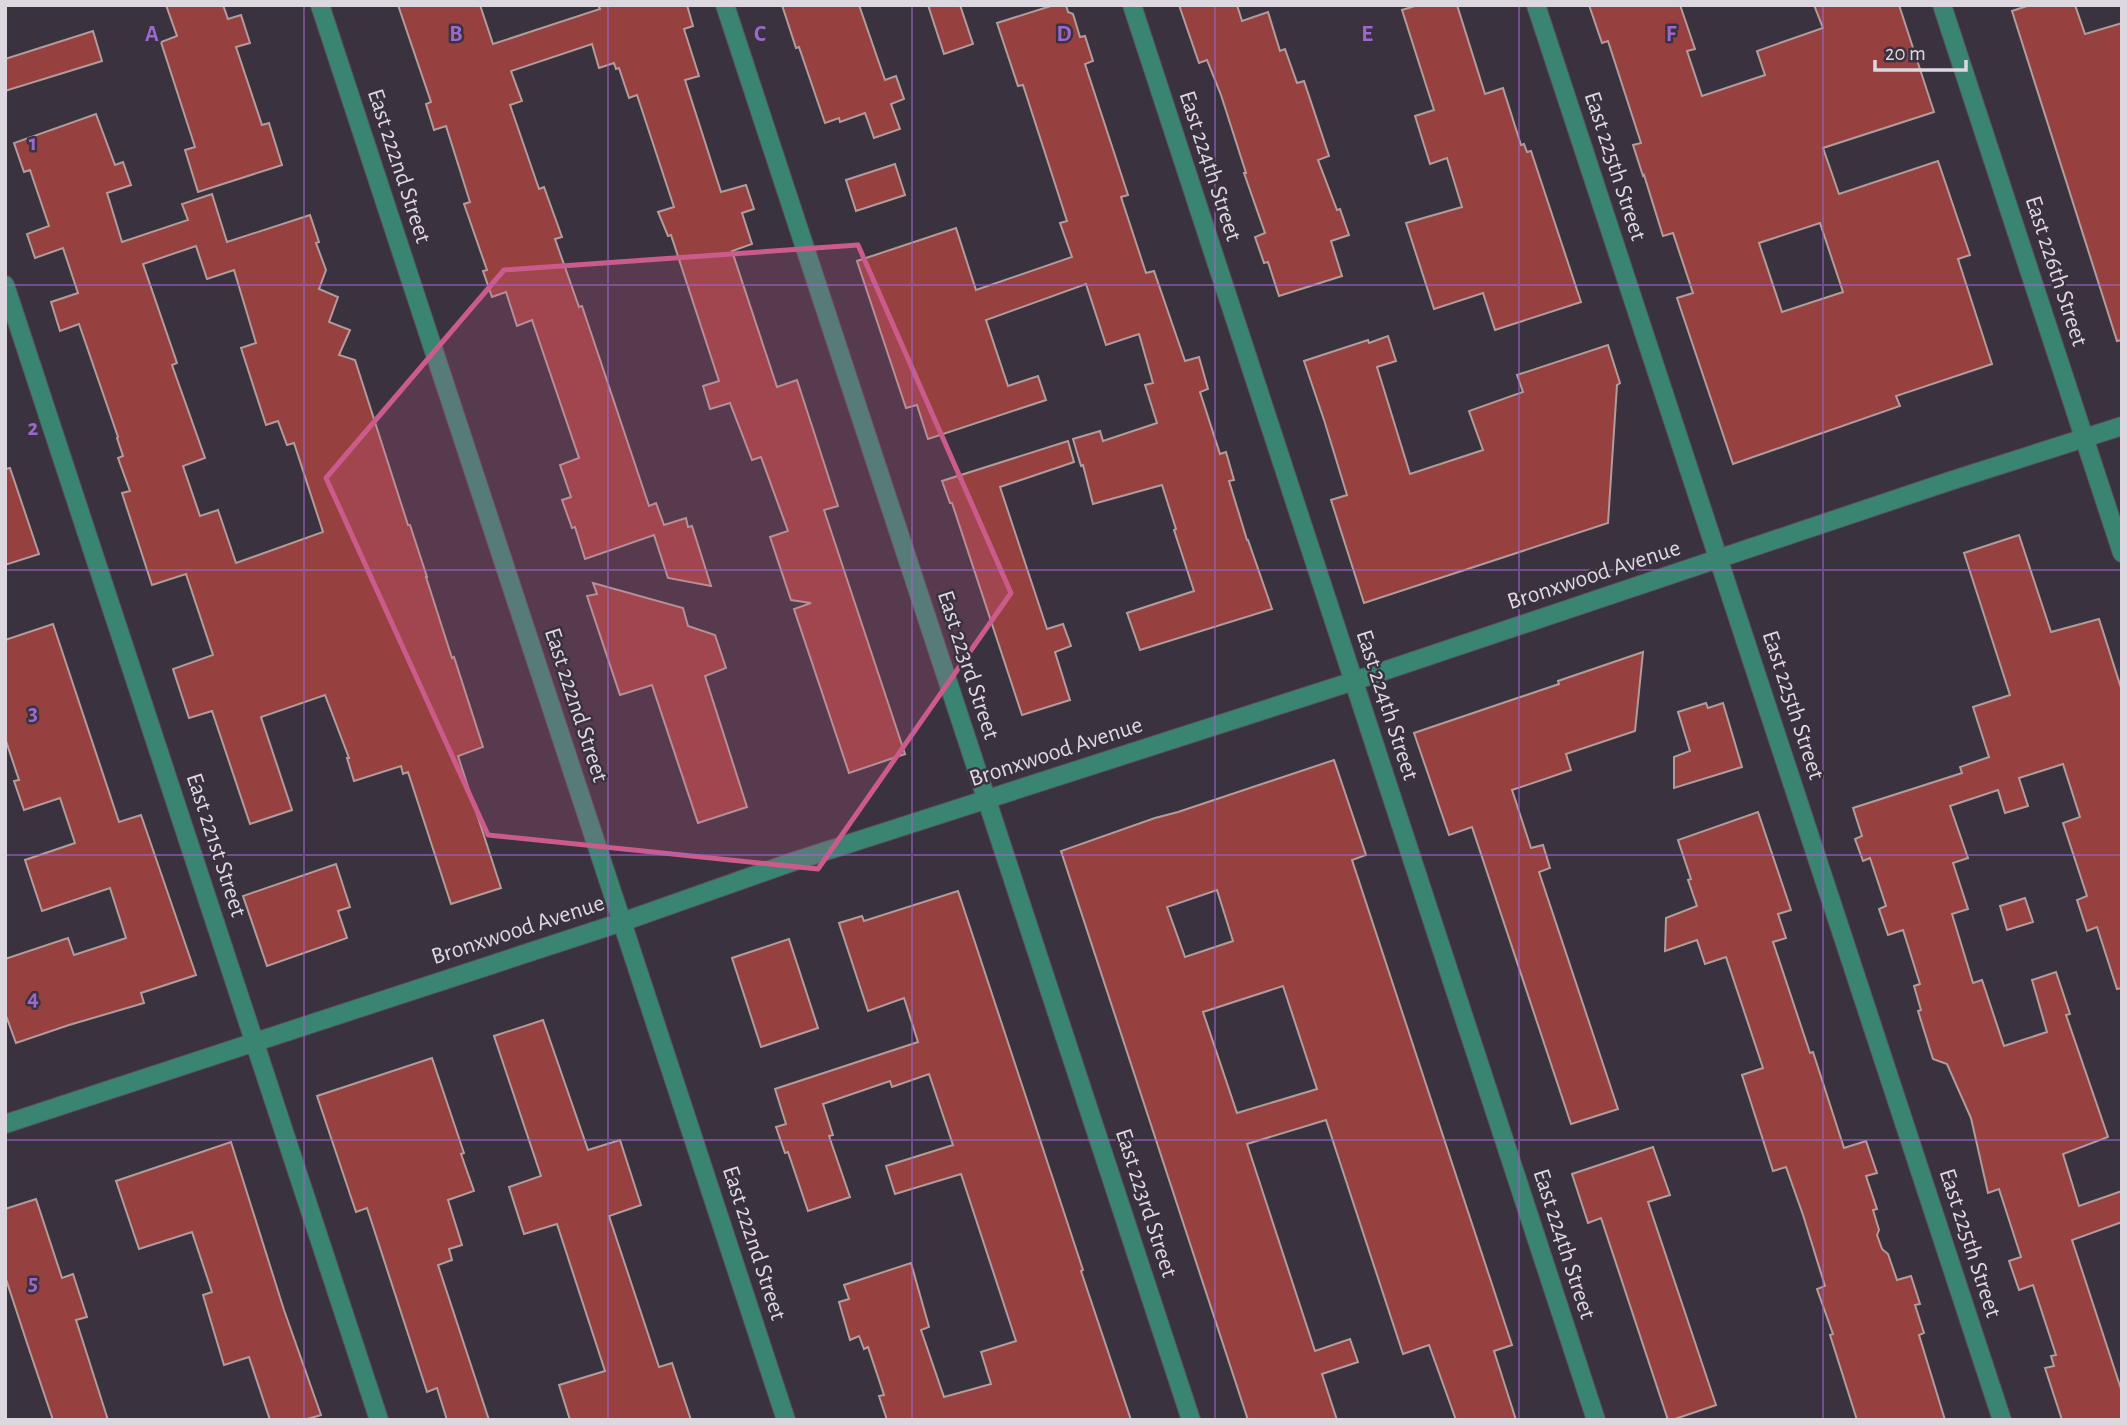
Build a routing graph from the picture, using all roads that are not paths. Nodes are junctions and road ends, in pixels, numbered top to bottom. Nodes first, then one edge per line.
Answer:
1 (320, 5) edge
2 (724, 5) edge
3 (1132, 5) edge
4 (1536, 5) edge
5 (1942, 5) edge
6 (5, 285) edge
7 (2122, 426) edge
8 (2085, 438) junction
9 (2122, 553) edge
10 (1719, 560) junction
11 (1354, 681) junction
12 (987, 800) junction
13 (622, 922) junction
14 (255, 1042) junction
15 (5, 1124) edge
16 (379, 1420) edge
17 (786, 1420) edge
18 (1191, 1420) edge
19 (1596, 1420) edge
20 (2002, 1420) edge

1 - 13 street, East 222nd Street
2 - 12 street, East 223rd Street
3 - 11 street, East 224th Street
4 - 10 street, East 225th Street
5 - 8 street, East 226th Street
6 - 14 street, East 221st Street
7 - 8 street, Bronxwood Avenue
8 - 9 street, East 226th Street
8 - 10 street, Bronxwood Avenue
10 - 11 street, Bronxwood Avenue
10 - 20 street, East 225th Street
11 - 12 street, Bronxwood Avenue
11 - 19 street, East 224th Street
12 - 13 street, Bronxwood Avenue
12 - 18 street, East 223rd Street
13 - 14 street, Bronxwood Avenue
13 - 17 street, East 222nd Street
14 - 15 street, Bronxwood Avenue
14 - 16 street, East 221st Street

